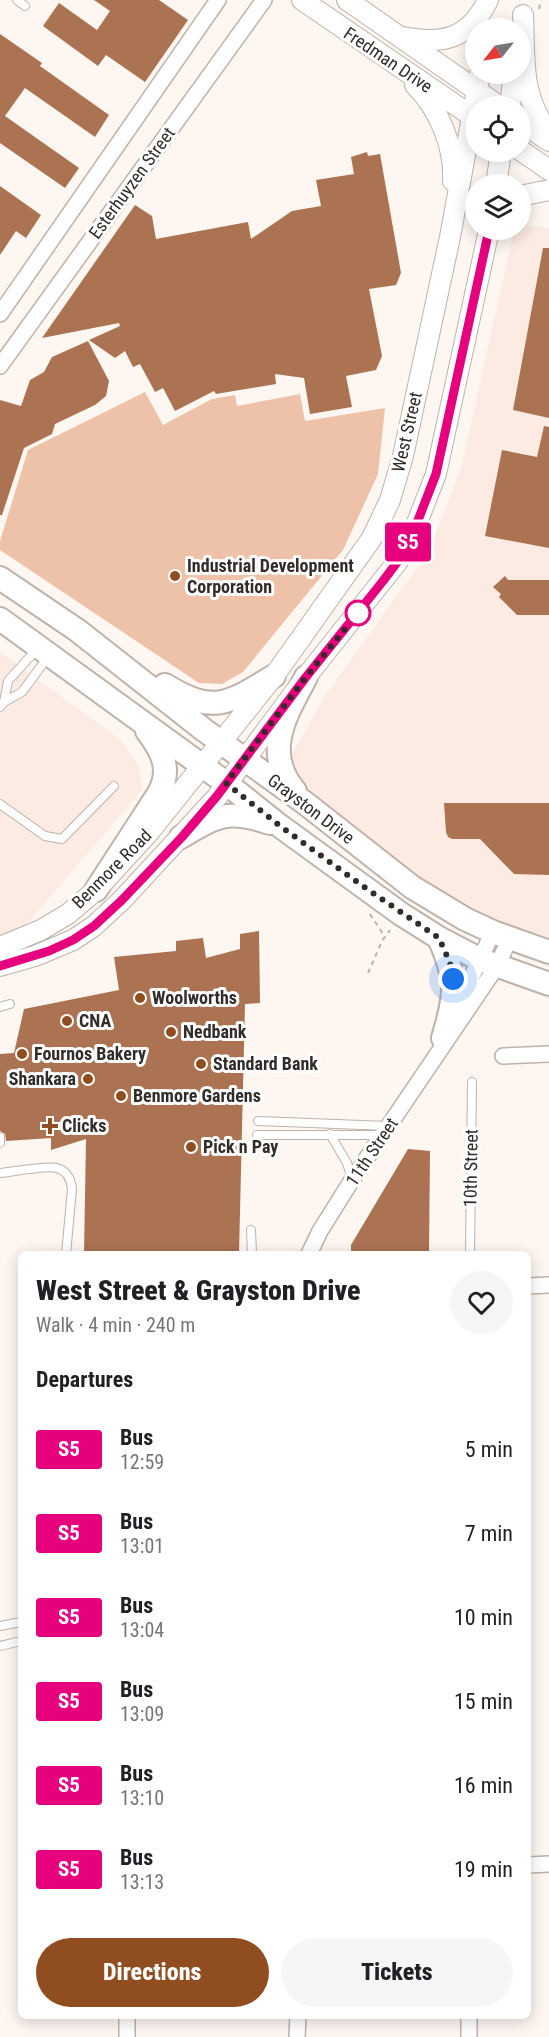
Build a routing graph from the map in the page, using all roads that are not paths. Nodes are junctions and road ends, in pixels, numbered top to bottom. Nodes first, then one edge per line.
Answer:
1 (17, 0) edge
2 (218, 0) edge
3 (264, 0) edge
4 (302, 0) edge
5 (347, 0) edge
6 (488, 0) edge
7 (494, 0) edge
8 (26, 6) dead end
9 (523, 15) edge
10 (490, 18) edge
11 (398, 36) junction
12 (394, 64) junction
13 (465, 74) edge
14 (481, 84) edge
15 (491, 96) edge
16 (465, 112) edge
17 (531, 129) edge
18 (549, 134) edge
19 (549, 141) edge
20 (531, 158) edge
21 (465, 162) edge
22 (549, 170) edge
23 (549, 190) edge
24 (531, 194) edge
25 (450, 237) junction
26 (487, 240) edge
27 (0, 314) edge
28 (0, 366) edge
29 (0, 578) edge
30 (0, 619) edge
31 (77, 630) junction
32 (44, 651) junction
33 (274, 676) junction
34 (306, 677) junction
35 (2, 704) edge
36 (139, 720) junction
37 (222, 742) junction
38 (245, 759) junction
39 (202, 766) junction
40 (226, 783) junction
41 (114, 786) dead end
42 (305, 803) junction
43 (0, 804) edge
44 (280, 826) junction
45 (182, 837) junction
46 (96, 890) junction
47 (501, 935) junction
48 (439, 938) junction
49 (0, 947) edge
50 (549, 952) edge
51 (488, 962) junction
52 (0, 966) edge
53 (549, 984) edge
54 (10, 1004) dead end
55 (0, 1007) edge
56 (440, 1045) junction
57 (549, 1054) edge
58 (503, 1056) dead end
59 (472, 1082) dead end
60 (258, 1121) dead end
61 (386, 1131) junction
62 (330, 1134) junction
63 (257, 1135) dead end
64 (0, 1137) edge
65 (0, 1143) edge
66 (0, 1173) edge
67 (352, 1180) junction
68 (251, 1230) dead end
69 (66, 1251) edge
70 (252, 1251) edge
71 (310, 1251) edge
72 (470, 1251) edge
73 (549, 1285) edge
74 (531, 1286) edge
75 (18, 1623) edge
76 (0, 1626) edge
77 (18, 1642) edge
78 (0, 1646) edge
79 (549, 1864) edge
80 (531, 1865) edge
81 (127, 2019) edge
82 (298, 2019) edge
83 (469, 2019) edge
84 (127, 2037) edge
85 (297, 2037) edge
86 (469, 2037) edge

1 - 8 lane
2 - 27 street, Esterhuyzen Street
3 - 28 street, Esterhuyzen Street
4 - 12 street, Fredman Drive
5 - 11 street, Fredman Drive
6 - 11 street
7 - 10 street
9 - 18 street
11 - 13 street, Fredman Drive
12 - 16 street, Fredman Drive
12 - 25 street
14 - 15 street, Fredman Drive
17 - 19 street
20 - 22 street
21 - 25 street, West Street
23 - 24 street
25 - 33 street, West Street
26 - 34 street, West Street
29 - 31 main road, Grayston Drive
30 - 32 main road, Grayston Drive
31 - 33 main road
31 - 37 main road, Grayston Drive
32 - 35 lane
32 - 35 lane
32 - 36 main road, Grayston Drive
33 - 37 street, West Street
34 - 38 street, West Street
34 - 42 main road
36 - 39 main road, Grayston Drive
36 - 46 main road
37 - 38 main road, Grayston Drive
37 - 39 street, Benmore Road
38 - 40 street, Benmore Road
38 - 42 main road, Grayston Drive
39 - 40 main road, Grayston Drive
39 - 46 street, Benmore Road
40 - 44 main road, Grayston Drive
40 - 45 street, Benmore Road
41 - 43 lane
42 - 47 main road, Grayston Drive
44 - 45 main road
44 - 48 main road, Grayston Drive
45 - 52 street, Benmore Road
46 - 49 street, Benmore Road
47 - 50 main road, Grayston Drive
47 - 51 street, 11th Street
48 - 51 main road, Grayston Drive
48 - 56 main road
51 - 53 main road, Grayston Drive
51 - 56 street, 11th Street
54 - 55 lane
56 - 61 street, 11th Street
57 - 58 street
59 - 72 lane, 10th Street
60 - 61 lane
61 - 62 lane
61 - 67 street, 11th Street
62 - 63 lane
62 - 67 lane
64 - 65 lane
66 - 69 lane
67 - 71 street, 11th Street
68 - 70 lane
73 - 74 street
75 - 76 lane
77 - 78 lane
79 - 80 street
81 - 84 street
82 - 85 street
83 - 86 street

